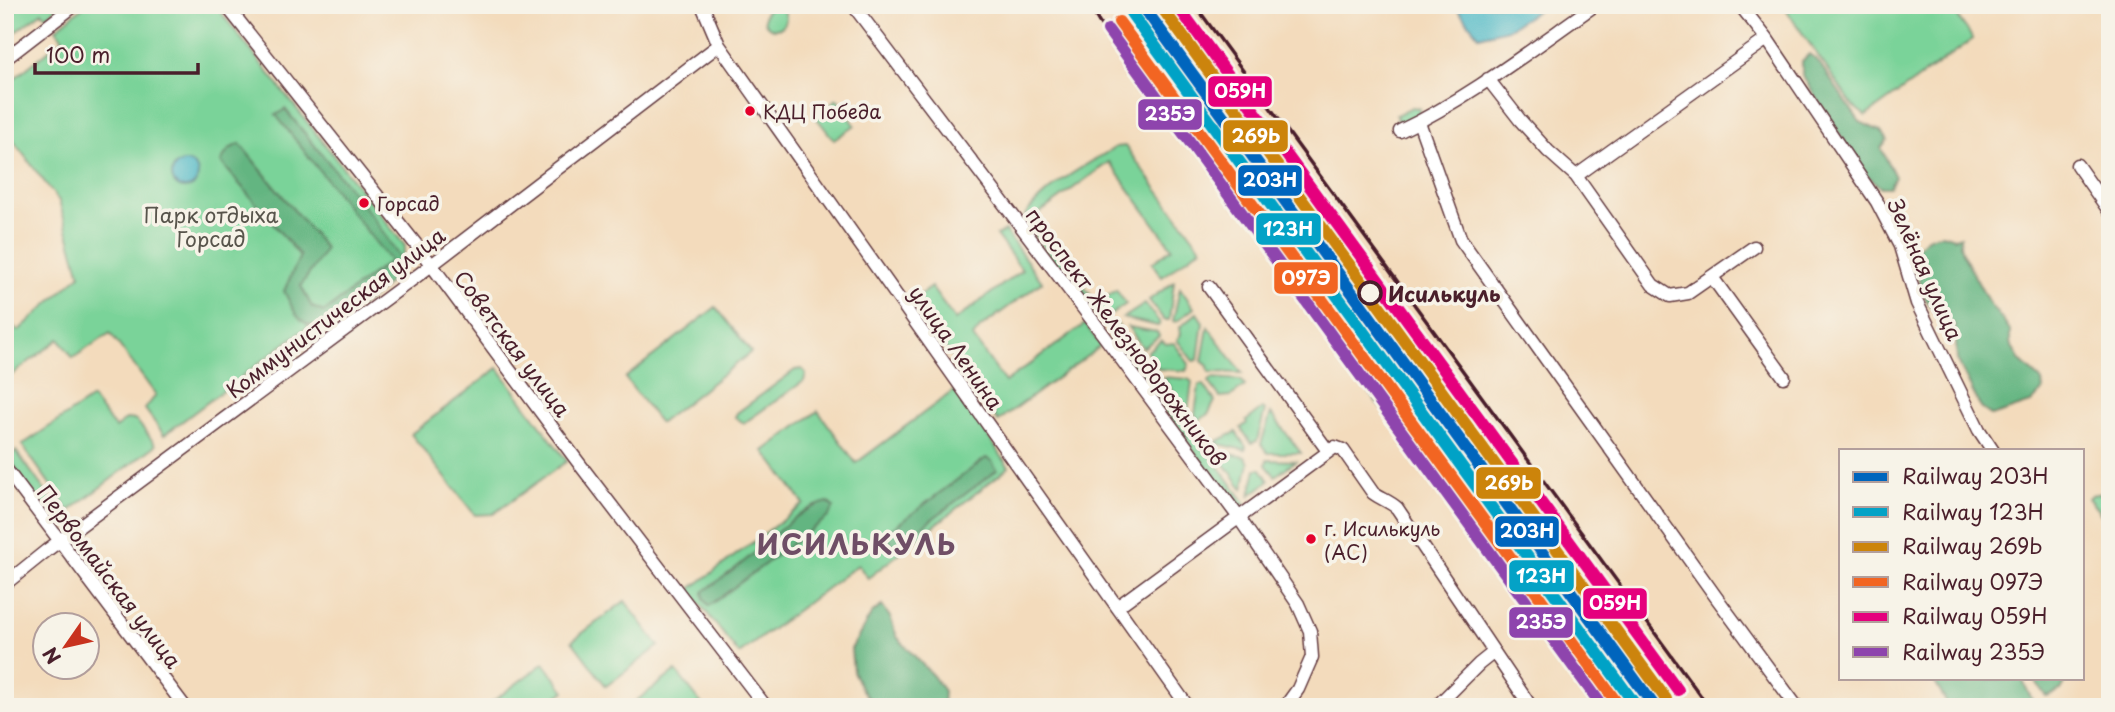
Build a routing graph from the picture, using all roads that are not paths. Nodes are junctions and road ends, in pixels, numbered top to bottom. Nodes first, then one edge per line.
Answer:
1 (75, 5) edge
2 (226, 5) edge
3 (702, 5) edge
4 (853, 5) edge
5 (1595, 5) edge
6 (1740, 5) edge
7 (1767, 39) junction
8 (719, 45) junction
9 (5, 59) edge
10 (1488, 79) junction
11 (1419, 122) junction
12 (1400, 131) dead end
13 (2077, 165) dead end
14 (1576, 176) junction
15 (2110, 212) edge
16 (1754, 247) dead end
17 (431, 265) junction
18 (1712, 276) junction
19 (1209, 287) dead end
20 (1784, 377) dead end
21 (1331, 449) junction
22 (1992, 449) edge
23 (5, 468) edge
24 (1238, 517) junction
25 (60, 542) junction
26 (5, 584) edge
27 (1117, 607) junction
28 (1494, 652) junction
29 (185, 707) edge
30 (766, 707) edge
31 (1188, 707) edge
32 (1285, 707) edge
33 (1436, 707) edge
34 (1531, 707) edge
35 (1797, 707) edge

1 - 9 street
2 - 17 street, Советская улица
3 - 8 street, улица Ленина
4 - 24 street, проспект Железнодорожников
5 - 10 street
6 - 7 street, Зелёная улица
7 - 14 street
7 - 22 street, Зелёная улица
8 - 17 street, Коммунистическая улица
8 - 27 street, улица Ленина
10 - 11 street
10 - 14 street
11 - 12 street
11 - 35 street
13 - 15 street
14 - 18 street
16 - 18 street
17 - 25 street, Коммунистическая улица
17 - 30 street, Советская улица
18 - 20 street
19 - 21 street
21 - 24 street
21 - 28 street
23 - 25 street, Первомайская улица
24 - 27 street
24 - 32 street, проспект Железнодорожников
25 - 26 street, Коммунистическая улица
25 - 29 street, Первомайская улица
27 - 31 street, улица Ленина
28 - 33 street
28 - 34 street

